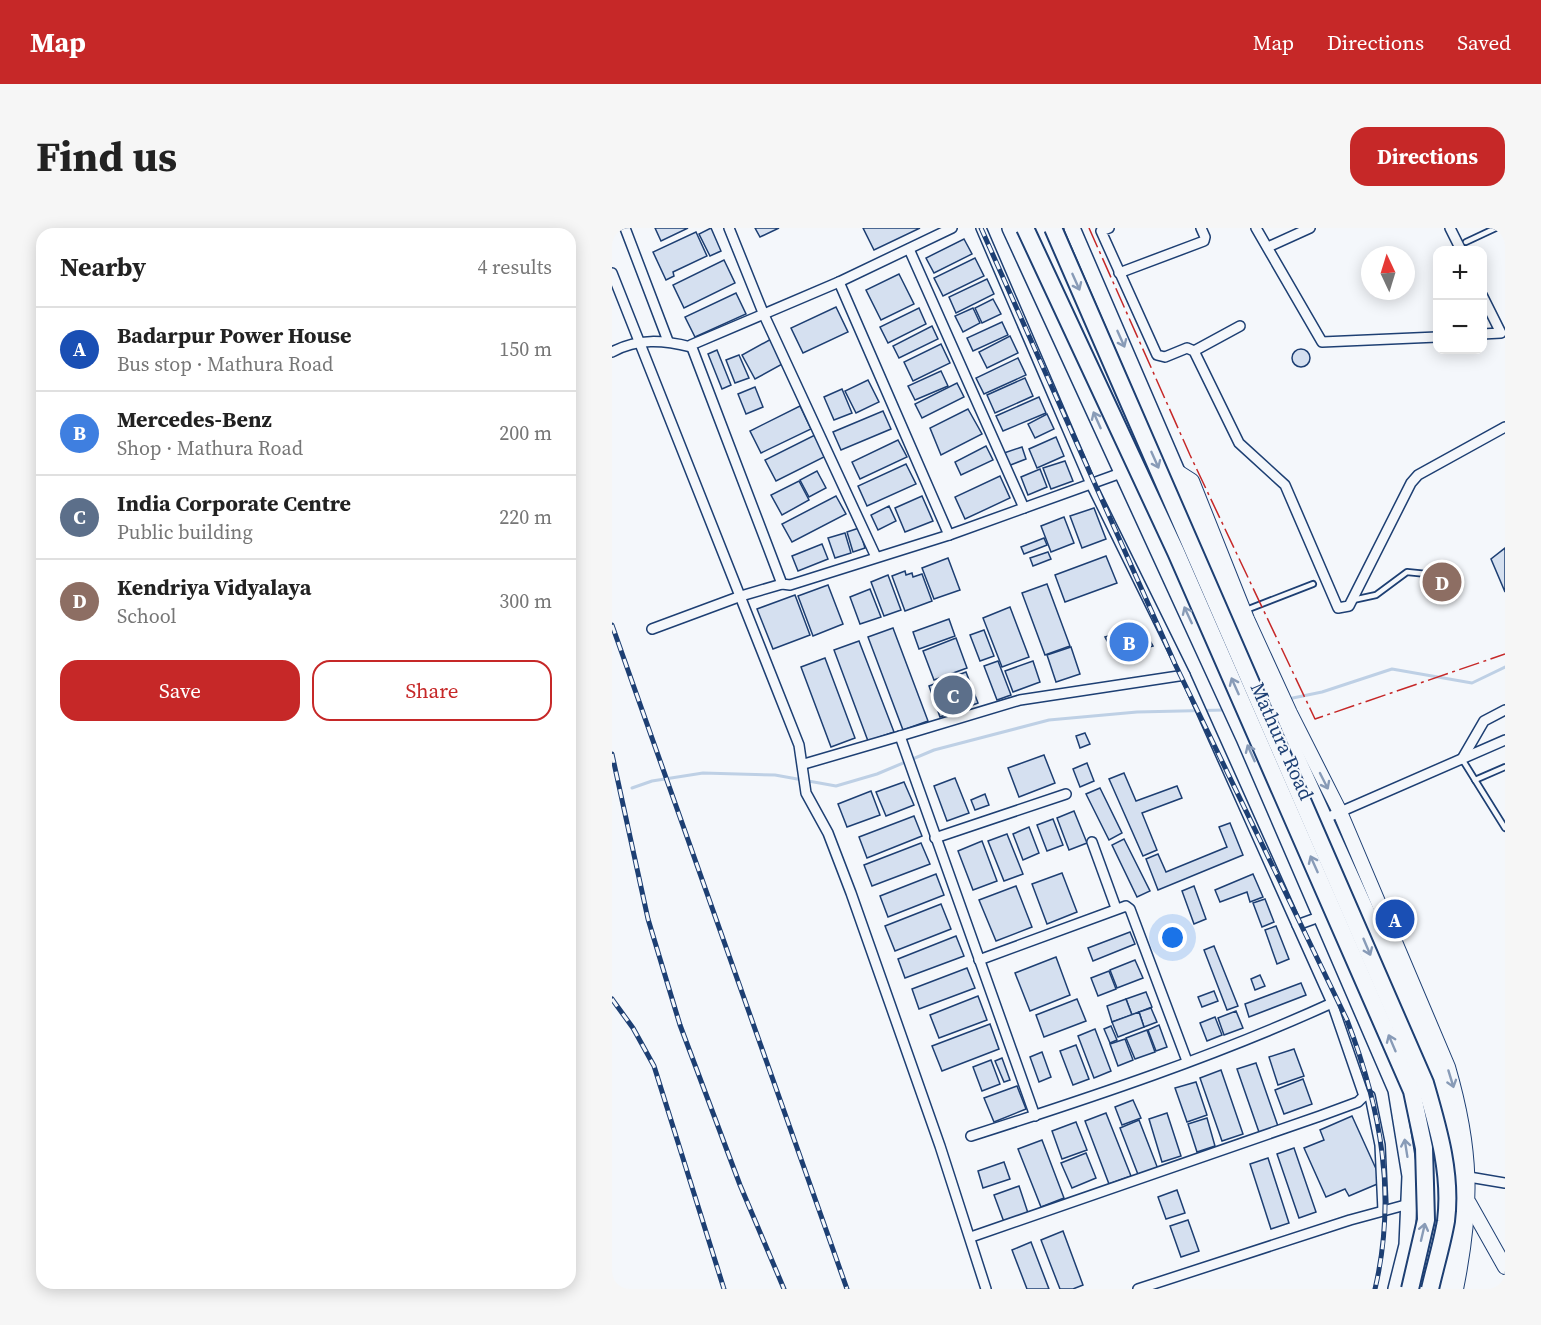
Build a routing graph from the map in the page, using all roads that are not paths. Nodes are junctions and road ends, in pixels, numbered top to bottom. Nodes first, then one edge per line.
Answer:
1 (625, 228) edge
2 (729, 228) edge
3 (952, 228) edge
4 (981, 228) edge
5 (1010, 228) edge
6 (1025, 228) edge
7 (1053, 228) edge
8 (1072, 228) edge
9 (1109, 228) edge
10 (1201, 228) edge
11 (1256, 228) edge
12 (1310, 228) edge
13 (1450, 228) edge
14 (1496, 228) edge
15 (1463, 246) edge
16 (1268, 247) junction
17 (909, 249) junction
18 (612, 273) edge
19 (1119, 273) junction
20 (839, 282) junction
21 (1487, 305) edge
22 (764, 315) junction
23 (1240, 326) dead end
24 (1487, 334) edge
25 (1433, 336) edge
26 (668, 341) junction
27 (638, 342) junction
28 (691, 347) junction
29 (1194, 351) junction
30 (612, 352) edge
31 (1505, 427) edge
32 (1178, 472) junction
33 (1121, 473) junction
34 (1091, 484) junction
35 (1024, 508) junction
36 (949, 535) junction
37 (876, 557) junction
38 (1457, 577) dead end
39 (782, 584) junction
40 (1313, 584) dead end
41 (741, 596) junction
42 (1353, 600) junction
43 (1244, 611) junction
44 (652, 629) dead end
45 (1185, 675) junction
46 (1274, 698) junction
47 (1505, 710) edge
48 (1505, 740) edge
49 (902, 741) junction
50 (1462, 759) junction
51 (804, 764) junction
52 (1505, 767) edge
53 (1303, 772) junction
54 (1475, 780) junction
55 (1265, 786) junction
56 (1066, 794) dead end
57 (1340, 812) junction
58 (1324, 819) junction
59 (1505, 828) edge
60 (935, 838) junction
61 (1092, 842) dead end
62 (1369, 903) junction
63 (1116, 908) junction
64 (1322, 916) junction
65 (1298, 925) junction
66 (979, 960) junction
67 (1332, 1003) junction
68 (1187, 1061) junction
69 (1364, 1096) junction
70 (1035, 1116) junction
71 (971, 1136) dead end
72 (1463, 1180) junction
73 (1505, 1184) edge
74 (1470, 1203) junction
75 (1409, 1204) junction
76 (1383, 1210) junction
77 (971, 1237) junction
78 (1505, 1267) edge
79 (986, 1289) edge
80 (1138, 1289) edge
81 (1396, 1289) edge
82 (1410, 1289) edge
83 (1430, 1289) edge
84 (1443, 1289) edge
85 (1456, 1289) edge

1 - 26 street
2 - 22 street
3 - 17 street
4 - 34 street
33 -> 5 main road, Mathura Road
82 -> 6 highway, Mathura Road, bridge
7 -> 83 highway, Mathura Road, bridge
8 -> 32 main road, Mathura Road
9 - 19 street
10 - 19 street
11 - 16 street
12 - 16 street
13 - 15 street
14 - 15 lane
16 - 25 street
17 - 20 street
17 - 35 street
18 - 27 street
19 - 29 street
20 - 22 street
20 - 36 street
21 - 24 street
22 - 28 street
22 - 37 street
23 - 29 street
26 - 27 street
26 - 28 street
27 - 30 street
27 - 41 street
28 - 39 street
29 - 42 street
31 - 42 street
32 - 43 street
32 - 46 main road, Mathura Road
33 - 34 street
55 -> 33 main road, Mathura Road
34 - 35 street
34 - 45 street
35 - 36 street
36 - 37 street
37 - 39 street
38 - 42 lane
39 - 41 street
40 - 43 lane
41 - 44 street
41 - 51 street
43 - 46 street
45 - 49 street
45 - 65 street
46 - 53 main road, Mathura Road
46 -> 57 street
47 - 50 street
48 - 50 street
49 - 51 street
49 - 60 street
50 - 54 lane
50 - 57 street
51 - 77 street
52 - 54 lane
53 - 55 main road
53 - 58 main road, Mathura Road
54 - 59 lane
55 - 64 main road, Mathura Road
56 - 60 street
57 - 58 street
57 - 62 street
58 - 62 main road, Mathura Road
60 - 66 street
61 - 63 street
62 - 64 main road
62 -> 72 main road, Mathura Road
63 - 66 street
63 - 68 street
64 - 65 street
75 -> 64 main road, Mathura Road
65 - 67 street
66 - 70 street
67 - 68 street
67 - 69 street
68 - 70 street
69 - 76 street
69 - 77 street
70 - 71 street
72 - 73 street
72 - 74 street
72 - 84 main road, Mathura Road
74 - 78 street
74 - 85 street
75 - 76 street
75 - 81 main road, Mathura Road
76 - 80 street
77 - 79 street

